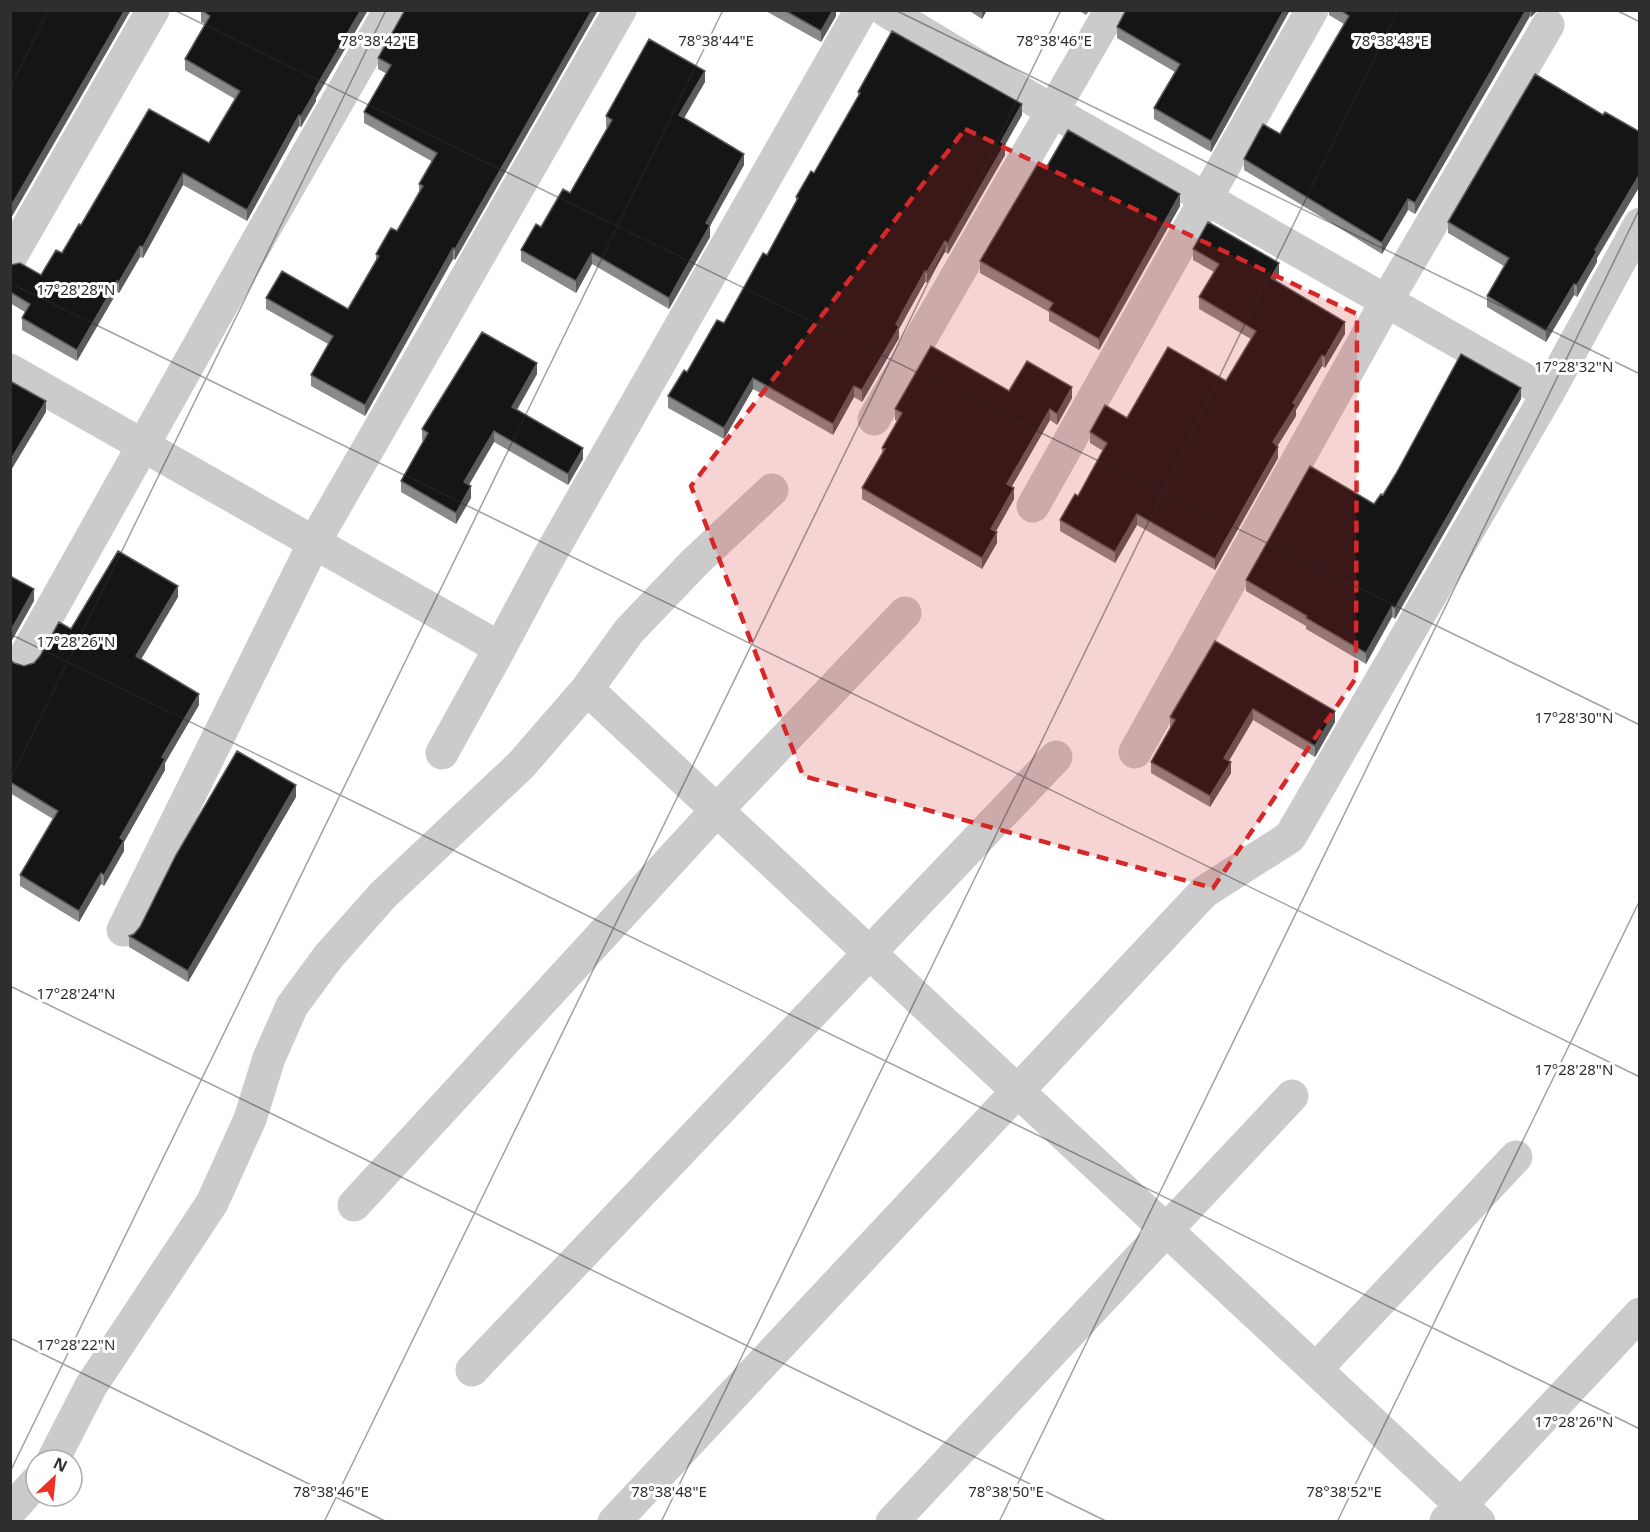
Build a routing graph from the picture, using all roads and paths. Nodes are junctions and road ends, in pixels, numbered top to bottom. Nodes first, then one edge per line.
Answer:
1 (153, 10) edge
2 (390, 10) edge
3 (620, 10) edge
4 (861, 10) edge
5 (885, 10) edge
6 (1111, 10) edge
7 (1312, 10) edge
8 (1548, 25) dead end
9 (1054, 112) junction
10 (1206, 198) junction
11 (1640, 224) edge
12 (10, 258) edge
13 (1387, 300) junction
14 (10, 370) edge
15 (1548, 393) junction
16 (874, 419) dead end
17 (144, 445) junction
18 (772, 490) dead end
19 (1033, 506) dead end
20 (315, 541) junction
21 (905, 613) dead end
22 (500, 648) junction
23 (24, 658) dead end
24 (587, 689) junction
25 (1135, 752) dead end
26 (442, 753) dead end
27 (1056, 757) dead end
28 (717, 810) junction
29 (123, 930) dead end
30 (868, 952) junction
31 (1017, 1090) junction
32 (1292, 1095) dead end
33 (1516, 1157) dead end
34 (354, 1205) dead end
35 (1167, 1231) junction
36 (1640, 1314) edge
37 (1316, 1369) junction
38 (472, 1370) dead end
39 (59, 1448) edge
40 (24, 1495) edge
41 (10, 1511) edge
42 (1462, 1516) edge
43 (614, 1521) edge
44 (892, 1521) edge

1 - 12 street
2 - 17 street
3 - 20 street
4 - 22 street
5 - 9 street
6 - 9 street
7 - 10 street
8 - 13 street
9 - 10 street
9 - 16 street
10 - 13 street
10 - 19 street
11 - 15 street
13 - 15 street
13 - 25 street
14 - 17 street
15 - 31 street
17 - 20 street
17 - 23 street
18 - 24 street
20 - 22 street
20 - 29 street
21 - 28 street
22 - 26 street
24 - 28 street
24 - 39 street
27 - 30 street
28 - 30 street
28 - 34 street
30 - 31 street
30 - 38 street
31 - 35 street
31 - 43 street
32 - 35 street
33 - 37 street
35 - 37 street
35 - 44 street
36 - 42 street
37 - 42 street
40 - 41 street

